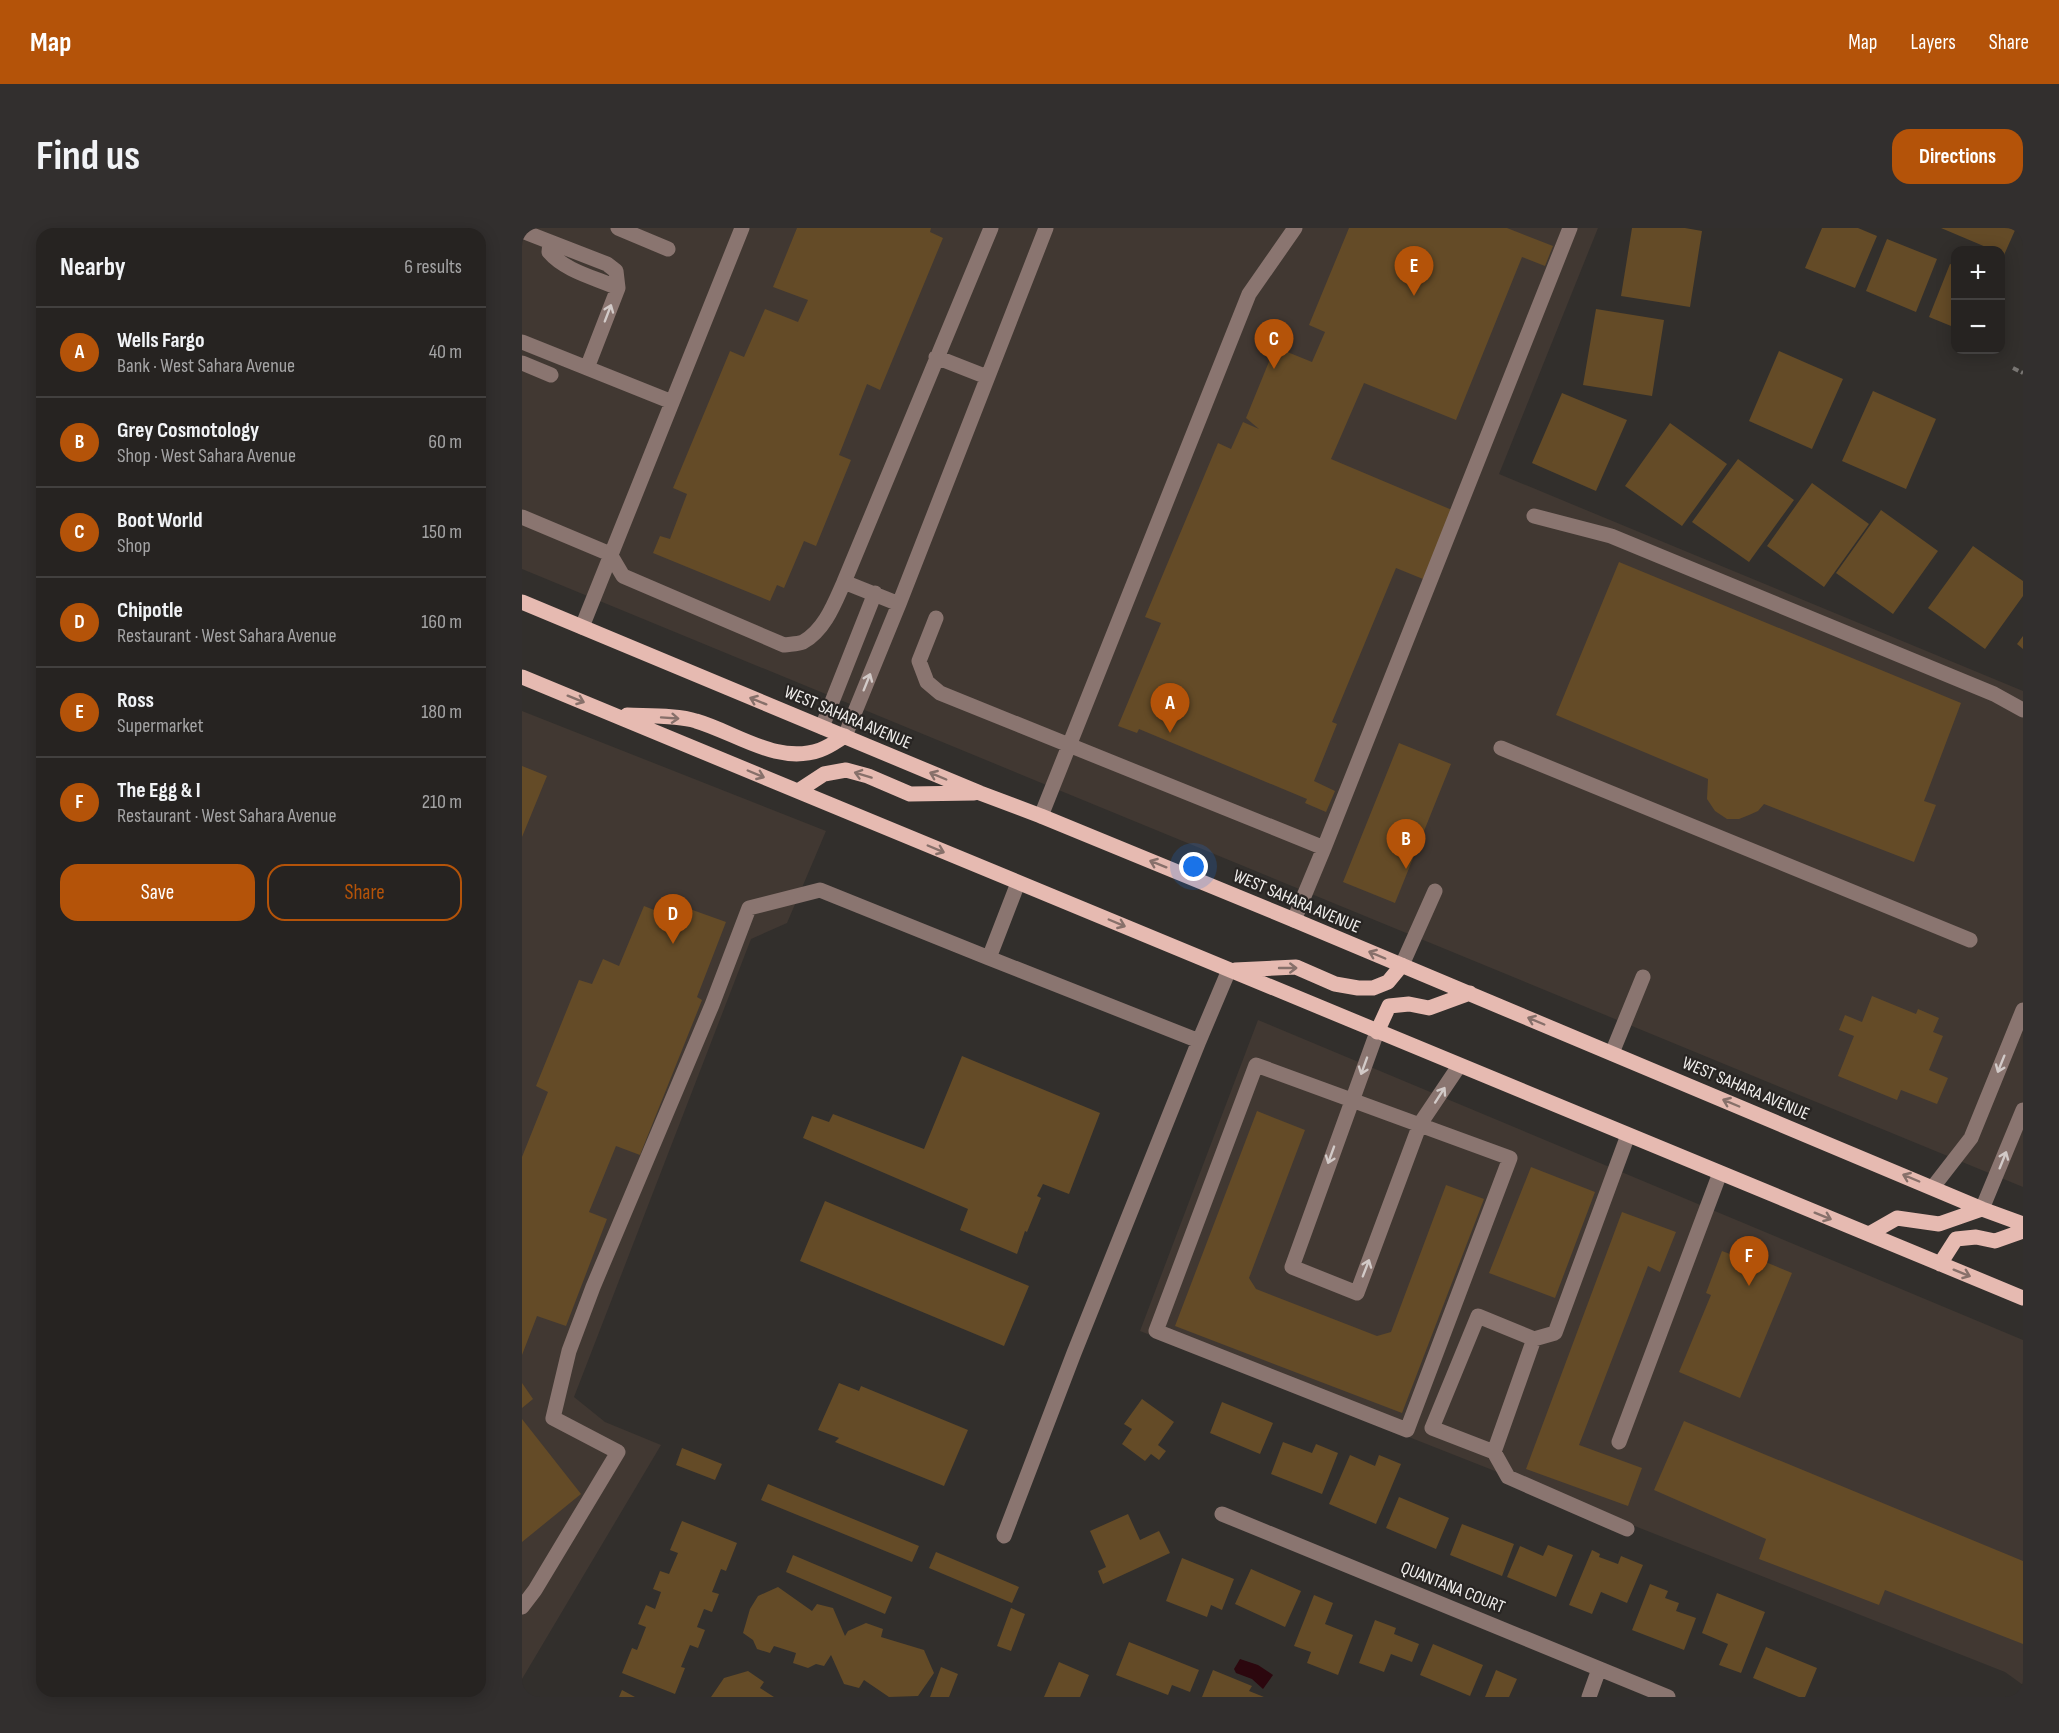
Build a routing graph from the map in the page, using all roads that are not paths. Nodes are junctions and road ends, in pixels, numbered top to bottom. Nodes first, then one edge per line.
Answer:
1 (618, 228) edge
2 (742, 228) edge
3 (991, 228) edge
4 (1046, 228) edge
5 (1295, 228) edge
6 (1570, 228) edge
7 (522, 231) edge
8 (646, 233) edge
9 (668, 249) dead end
10 (522, 342) edge
11 (936, 357) junction
12 (522, 363) edge
13 (587, 368) junction
14 (551, 375) dead end
15 (987, 377) junction
16 (672, 402) junction
17 (1534, 516) dead end
18 (522, 517) edge
19 (610, 554) junction
20 (844, 582) junction
21 (875, 593) junction
22 (522, 602) edge
23 (899, 604) junction
24 (936, 618) dead end
25 (582, 627) junction
26 (522, 677) edge
27 (2023, 710) edge
28 (612, 714) junction
29 (822, 727) junction
30 (844, 736) junction
31 (1068, 745) junction
32 (1501, 748) dead end
33 (798, 791) junction
34 (980, 793) junction
35 (1041, 816) junction
36 (1324, 848) junction
37 (1018, 883) junction
38 (1435, 891) dead end
39 (1294, 920) junction
40 (1970, 940) dead end
41 (989, 958) junction
42 (1402, 965) junction
43 (1230, 970) junction
44 (1643, 976) dead end
45 (1470, 993) junction
46 (2023, 1010) edge
47 (1377, 1032) junction
48 (1199, 1041) junction
49 (1612, 1053) junction
50 (1459, 1066) junction
51 (1351, 1100) junction
52 (2023, 1110) edge
53 (1420, 1124) junction
54 (1628, 1135) junction
55 (1720, 1173) junction
56 (1934, 1188) junction
57 (1982, 1209) junction
58 (2023, 1224) edge
59 (2023, 1231) edge
60 (1869, 1234) junction
61 (1940, 1264) junction
62 (2023, 1298) edge
63 (1534, 1339) junction
64 (1619, 1442) dead end
65 (1494, 1452) junction
66 (1222, 1514) dead end
67 (1627, 1529) dead end
68 (1004, 1536) dead end
69 (522, 1607) edge
70 (1599, 1669) junction
71 (1589, 1697) edge
72 (1668, 1697) edge

1 - 8 street
2 - 16 street
3 - 11 street
4 - 15 street
5 - 31 street
6 - 36 street
13 -> 7 street
8 - 9 street
10 - 13 street
11 - 15 street
11 - 20 street
12 - 14 street
13 - 16 street
15 - 23 street
16 - 19 street
17 - 27 street
18 - 19 street
19 - 20 street
19 - 25 street
20 - 21 street
21 - 23 street
21 - 29 street
22 - 25 main road, WEST SAHARA AVENUE
30 -> 23 street
24 - 31 street
29 -> 25 main road, WEST SAHARA AVENUE
26 -> 28 main road
28 -> 30 main road
28 -> 33 main road
29 - 30 main road, WEST SAHARA AVENUE
34 -> 30 main road, WEST SAHARA AVENUE
31 - 35 street
31 - 36 street
32 - 40 street
34 -> 33 main road
33 -> 37 main road
34 - 35 main road, WEST SAHARA AVENUE
39 -> 35 main road, WEST SAHARA AVENUE
36 - 39 street
37 - 41 street
37 -> 43 main road
38 - 42 street
42 -> 39 main road, WEST SAHARA AVENUE
41 - 48 street
41 - 69 street
43 -> 42 main road
42 - 45 main road, WEST SAHARA AVENUE
43 - 47 main road
43 - 48 street
44 - 49 street
45 - 47 main road
49 -> 45 main road, WEST SAHARA AVENUE
46 -> 56 street
47 - 50 main road
47 -> 51 street
48 - 68 street
56 -> 49 main road, WEST SAHARA AVENUE
53 -> 50 street
50 - 54 main road
51 - 53 street
51 -> 53 street
51 - 53 street
57 -> 52 street
54 - 55 main road
54 - 63 street
55 -> 60 main road
55 - 64 street
56 - 57 main road, WEST SAHARA AVENUE
57 - 58 main road, WEST SAHARA AVENUE
57 - 60 main road
59 - 61 main road
60 - 61 main road
61 -> 62 main road
63 - 65 street
63 - 65 street
65 - 67 street
66 - 70 street, QUANTANA COURT
70 - 71 street
70 - 72 street, QUANTANA COURT

